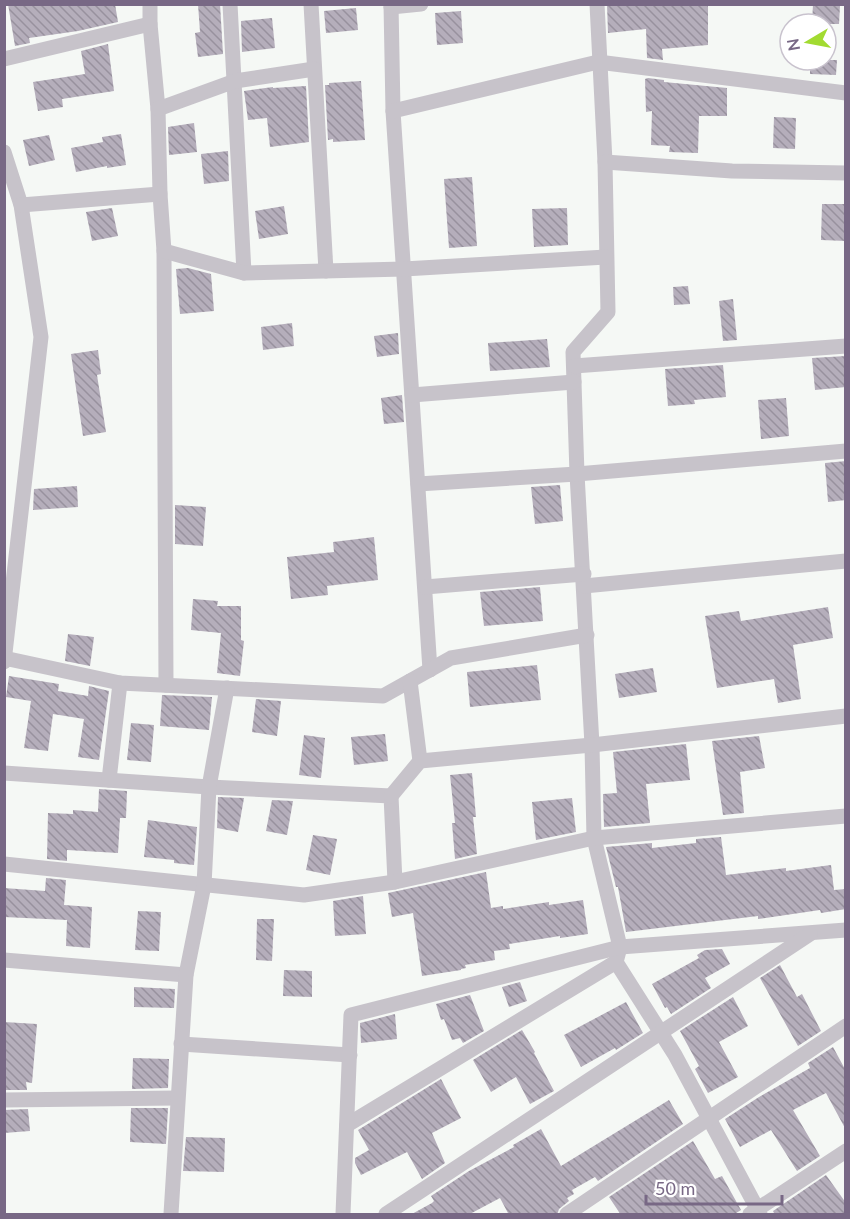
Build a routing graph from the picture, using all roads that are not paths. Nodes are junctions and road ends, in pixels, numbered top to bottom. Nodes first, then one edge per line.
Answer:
1 (150, 4) edge
2 (230, 4) edge
3 (311, 4) edge
4 (422, 4) edge
5 (597, 4) edge
6 (391, 6) edge
7 (150, 24) junction
8 (4, 59) edge
9 (598, 62) junction
10 (314, 69) junction
11 (235, 81) junction
12 (846, 93) edge
13 (158, 109) junction
14 (393, 111) junction
15 (4, 152) edge
16 (605, 162) junction
17 (846, 173) edge
18 (160, 194) junction
19 (21, 205) junction
20 (164, 251) junction
21 (606, 257) junction
22 (404, 269) junction
23 (326, 271) junction
24 (244, 273) junction
25 (846, 346) edge
26 (574, 366) junction
27 (574, 382) junction
28 (412, 395) junction
29 (846, 452) edge
30 (578, 474) junction
31 (418, 484) junction
32 (846, 561) edge
33 (584, 580) junction
34 (425, 587) junction
35 (587, 635) junction
36 (5, 659) edge
37 (430, 670) junction
38 (410, 681) junction
39 (120, 682) junction
40 (166, 685) junction
41 (227, 688) junction
42 (846, 716) edge
43 (592, 745) junction
44 (420, 761) junction
45 (4, 773) edge
46 (109, 780) junction
47 (209, 787) junction
48 (392, 796) junction
49 (846, 816) edge
50 (594, 838) junction
51 (4, 864) edge
52 (395, 882) junction
53 (204, 885) junction
54 (846, 930) edge
55 (813, 932) junction
56 (618, 955) junction
57 (4, 960) edge
58 (186, 975) junction
59 (846, 1026) edge
60 (660, 1032) junction
61 (182, 1044) junction
62 (350, 1055) junction
63 (177, 1098) junction
64 (4, 1100) edge
65 (709, 1119) junction
66 (346, 1125) junction
67 (846, 1151) edge
68 (756, 1213) edge
69 (171, 1215) edge
70 (343, 1215) edge
71 (386, 1215) edge
72 (567, 1215) edge

1 - 7 street
2 - 11 street
3 - 10 street
4 - 6 street
5 - 9 street
6 - 14 street
7 - 8 street
7 - 13 street
9 - 12 street
9 - 14 street
9 - 16 street
10 - 11 street
10 - 23 street
11 - 13 street
11 - 24 street
13 - 18 street
14 - 22 street
15 - 19 street
16 - 17 street
16 - 21 street
18 - 19 street
18 - 20 street
19 - 36 street
20 - 24 street
20 - 40 street
21 - 22 street
21 - 26 street
22 - 23 street
22 - 28 street
23 - 24 street
25 - 26 street
26 - 27 street
27 - 28 street
27 - 30 street
28 - 31 street
29 - 30 street
30 - 31 street
30 - 33 street
31 - 34 street
32 - 33 street
33 - 34 street
33 - 35 street
34 - 37 street
35 - 37 street
35 - 43 street
36 - 39 street
37 - 38 street
38 - 41 street
38 - 44 street
39 - 40 street
39 - 46 street
40 - 41 street
41 - 47 street
42 - 43 street
43 - 44 street
43 - 50 street
44 - 48 street
45 - 46 street
46 - 47 street
47 - 48 street
47 - 53 street
48 - 52 street
49 - 50 street
50 - 52 street
50 - 56 street
51 - 53 street
52 - 53 street
53 - 58 street
54 - 55 street
55 - 56 street
55 - 60 street
56 - 60 street
56 - 62 street
56 - 66 street
57 - 58 street
58 - 61 street
59 - 65 street
60 - 65 street
60 - 71 street
61 - 62 street
61 - 63 street
62 - 66 street
63 - 64 street
63 - 69 street
65 - 68 street
65 - 72 street
66 - 70 street
67 - 68 street

